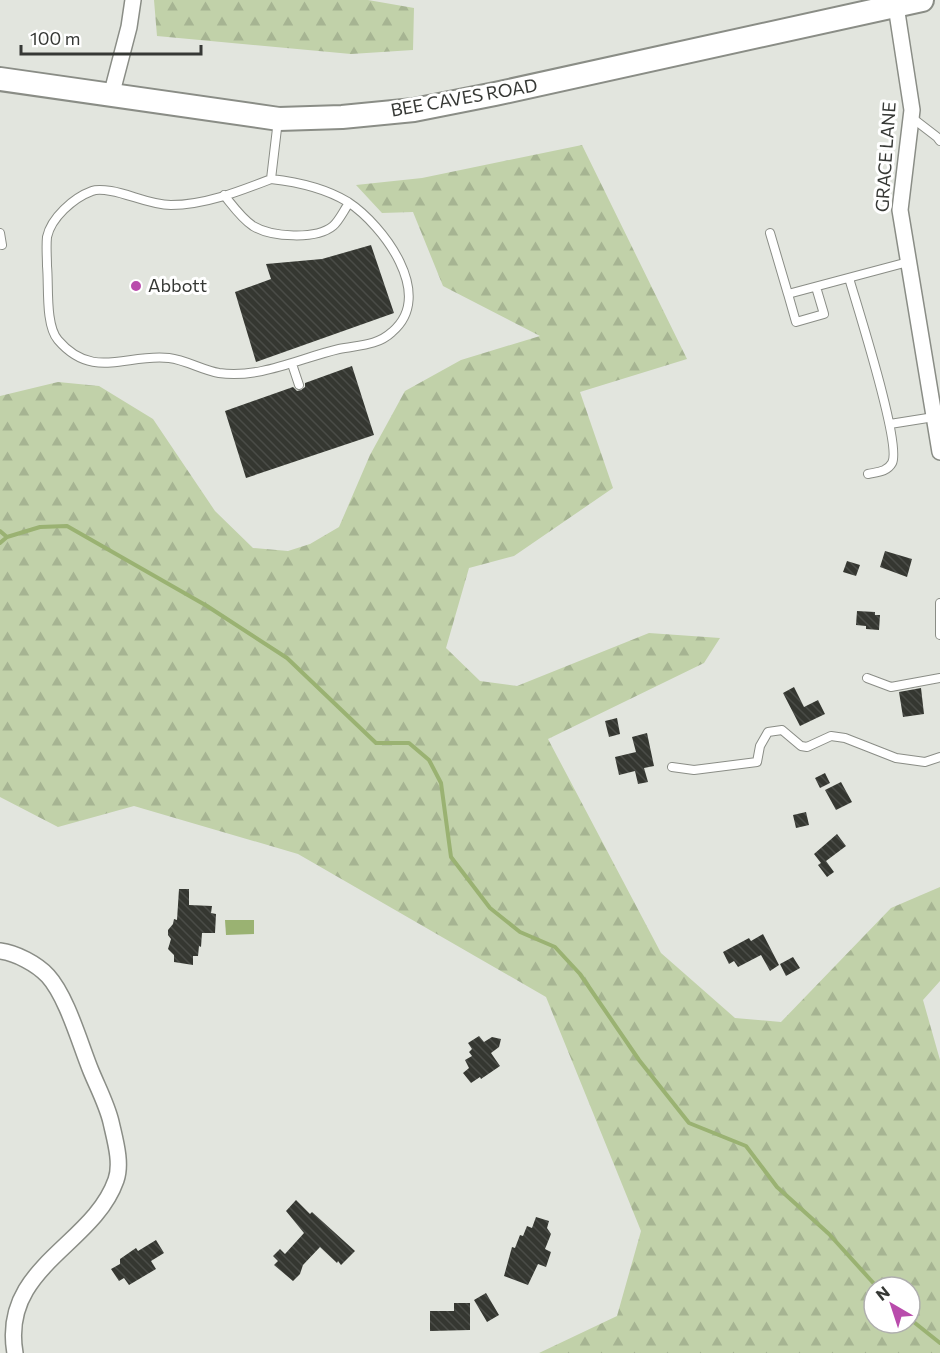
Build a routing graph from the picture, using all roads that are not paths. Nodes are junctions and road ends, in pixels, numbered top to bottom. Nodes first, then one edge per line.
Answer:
1 (133, 0) edge
2 (922, 0) edge
3 (896, 6) junction
4 (0, 80) edge
5 (111, 96) junction
6 (911, 117) junction
7 (279, 119) junction
8 (940, 141) edge
9 (271, 179) junction
10 (224, 195) junction
11 (349, 203) junction
12 (770, 232) dead end
13 (0, 233) edge
14 (2, 245) dead end
15 (909, 262) junction
16 (849, 278) junction
17 (816, 287) junction
18 (788, 294) junction
19 (292, 364) junction
20 (299, 385) dead end
21 (934, 417) junction
22 (890, 424) junction
23 (940, 452) edge
24 (868, 474) dead end
25 (940, 603) edge
26 (940, 635) edge
27 (867, 678) dead end
28 (940, 678) edge
29 (940, 757) edge
30 (672, 767) dead end
31 (0, 951) edge
32 (15, 1353) edge

1 - 5 street
2 - 3 main road, BEE CAVES ROAD
3 - 6 street, GRACE LANE
3 - 7 main road, BEE CAVES ROAD
4 - 5 main road, BEE CAVES ROAD
5 - 7 main road, BEE CAVES ROAD
6 - 8 lane
6 - 15 street, GRACE LANE
7 - 9 lane
9 - 10 lane
9 - 11 lane
10 - 11 lane
10 - 19 lane
11 - 19 lane
12 - 18 lane
13 - 14 lane
15 - 16 lane
15 - 21 street, GRACE LANE
16 - 17 lane
16 - 22 lane
17 - 18 lane
17 - 18 lane
19 - 20 lane
21 - 22 lane
21 - 23 street, GRACE LANE
22 - 24 lane
25 - 26 lane
27 - 28 lane
29 - 30 lane
31 - 32 street

